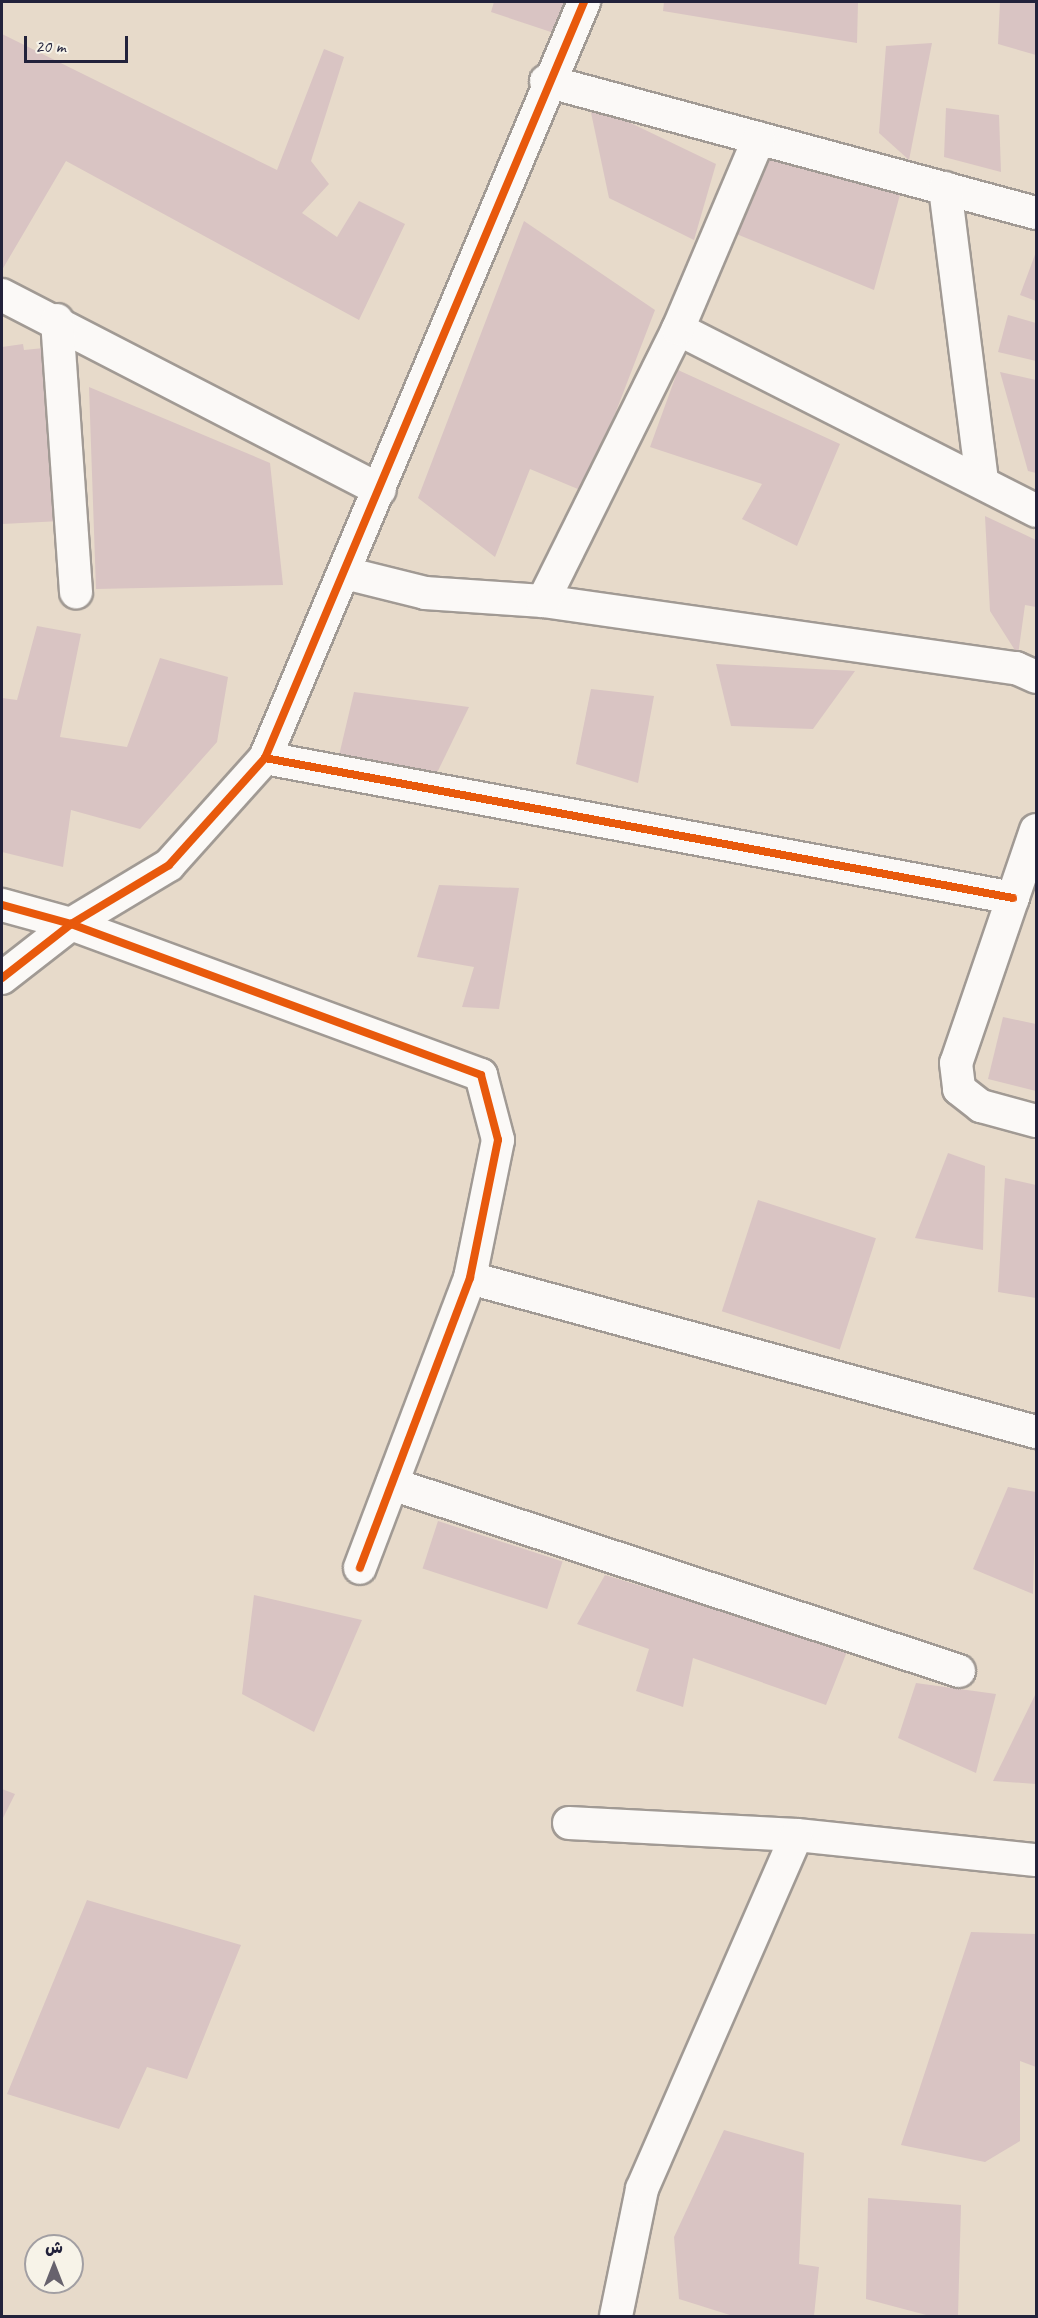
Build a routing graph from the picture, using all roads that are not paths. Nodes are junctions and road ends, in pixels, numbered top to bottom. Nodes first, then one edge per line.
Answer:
1 (584, 2) edge
2 (546, 81) junction
3 (759, 138) junction
4 (945, 188) junction
5 (1036, 213) edge
6 (2, 295) edge
7 (57, 320) junction
8 (678, 329) junction
9 (982, 482) junction
10 (380, 490) junction
11 (1036, 511) edge
12 (345, 573) junction
13 (76, 592) dead end
14 (543, 601) junction
15 (1036, 677) edge
16 (265, 758) junction
17 (1036, 830) edge
18 (1013, 898) junction
19 (2, 905) edge
20 (71, 924) junction
21 (2, 978) edge
22 (1036, 1121) edge
23 (470, 1278) junction
24 (1036, 1432) edge
25 (392, 1484) junction
26 (360, 1568) dead end
27 (959, 1671) dead end
28 (569, 1822) dead end
29 (797, 1835) junction
30 (1036, 1860) edge
31 (616, 2316) edge

1 - 2 street
2 - 3 street
2 - 10 street
3 - 4 street
3 - 8 street
4 - 5 street
4 - 9 street
6 - 7 street
7 - 10 street
7 - 13 street
8 - 9 street
8 - 14 street
9 - 11 street
10 - 12 street
12 - 14 street
12 - 16 street
14 - 15 street
16 - 18 street
16 - 20 street
17 - 18 street
18 - 22 street
19 - 20 street
20 - 21 street
20 - 23 street
23 - 24 street
23 - 25 street
25 - 26 street
25 - 27 street
28 - 29 street
29 - 30 street
29 - 31 street

